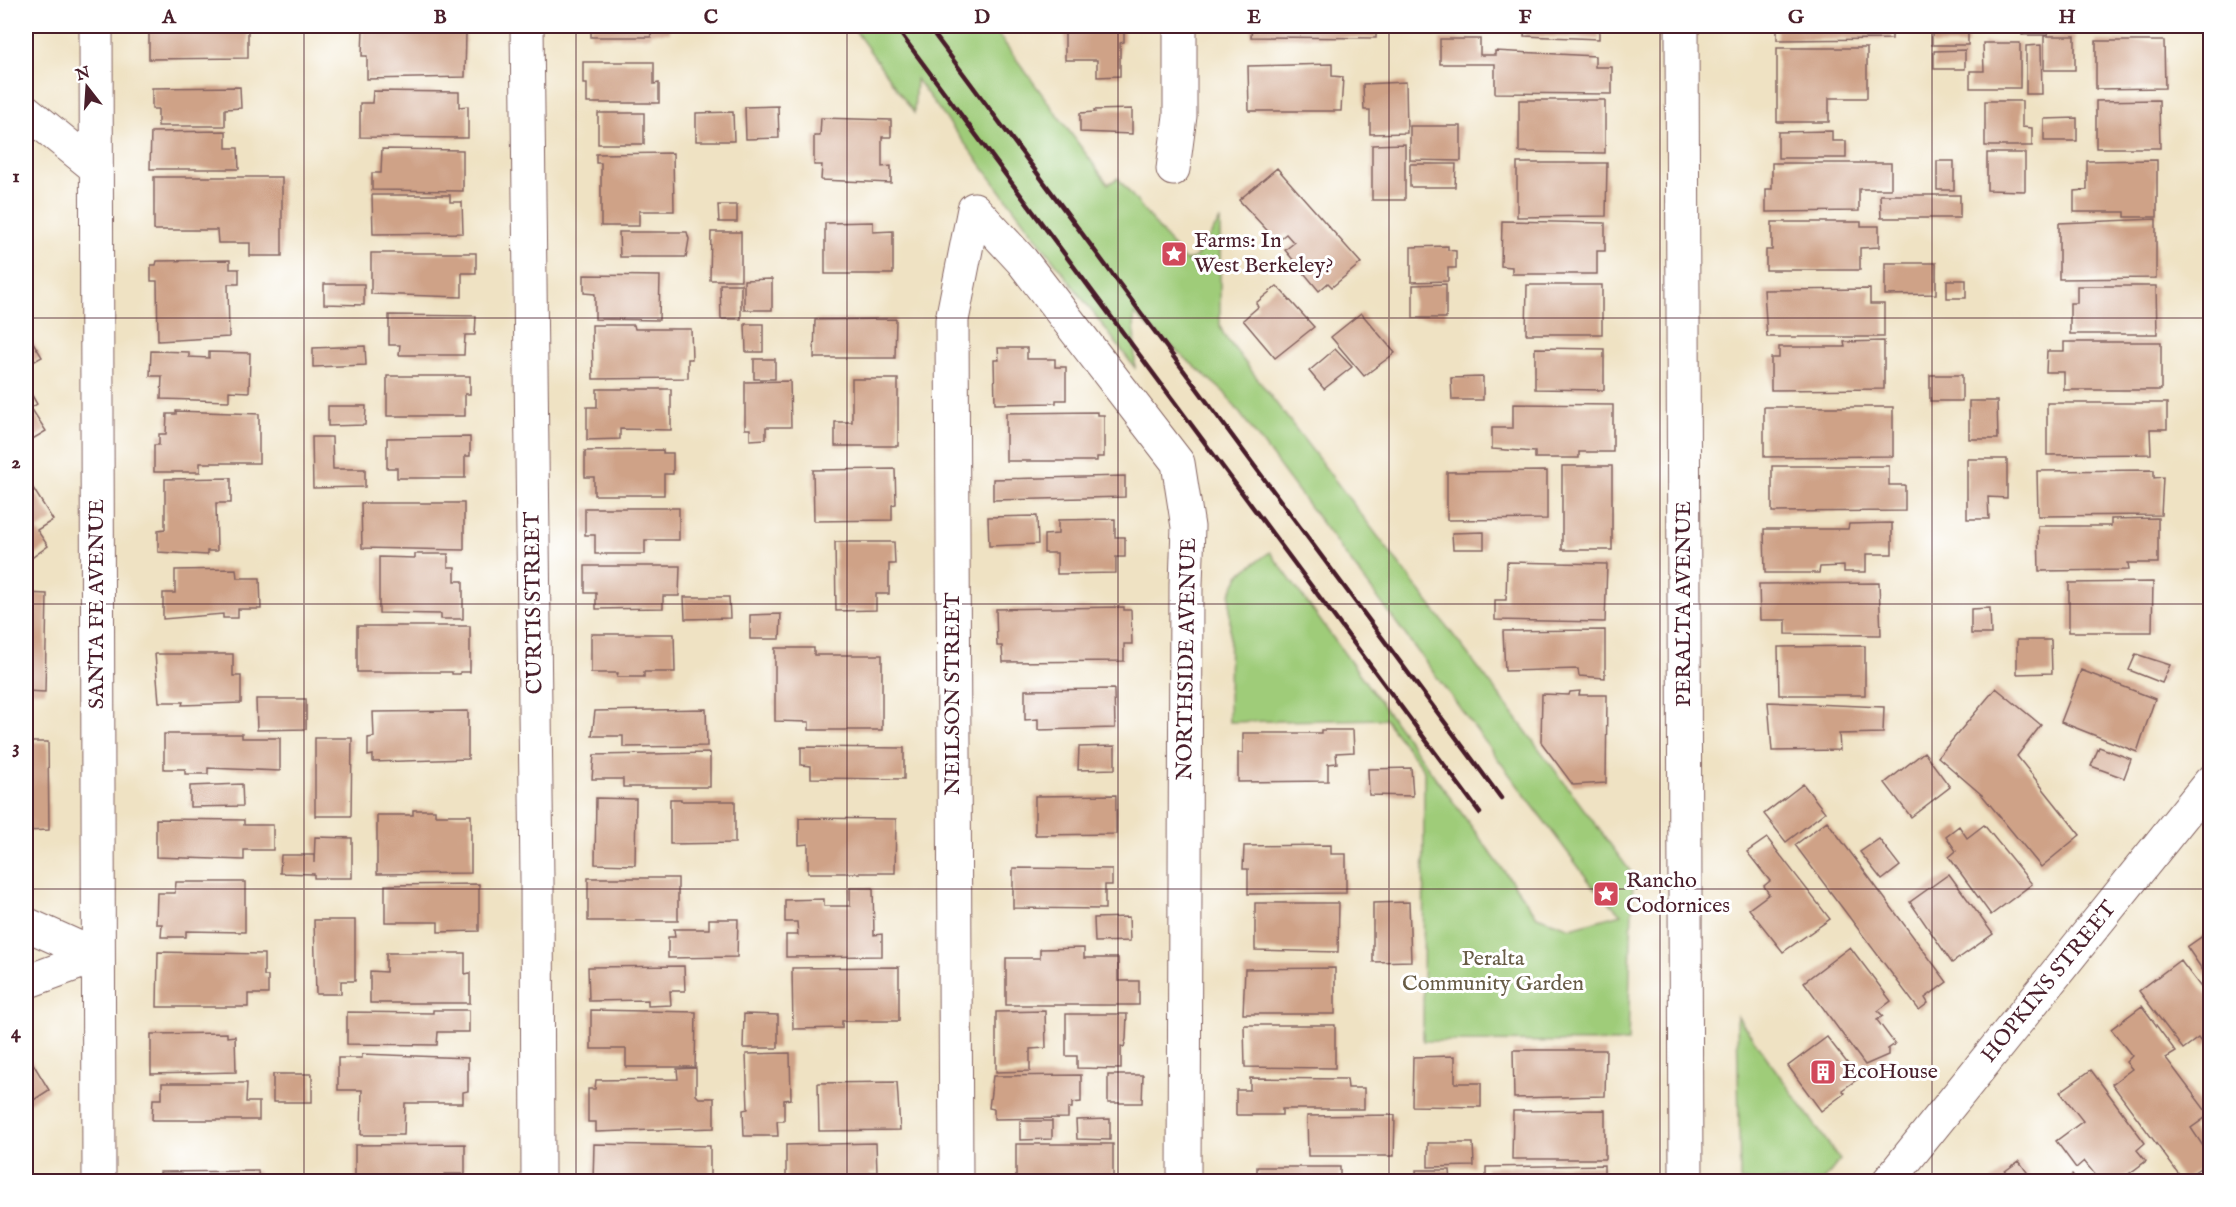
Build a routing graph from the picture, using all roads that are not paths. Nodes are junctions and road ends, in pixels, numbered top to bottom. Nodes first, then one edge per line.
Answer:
1 (96, 26) edge
2 (527, 26) edge
3 (1180, 26) edge
4 (1682, 26) edge
5 (26, 111) edge
6 (96, 168) junction
7 (1173, 169) dead end
8 (974, 209) joint
9 (2211, 782) edge
10 (26, 924) edge
11 (98, 956) junction
12 (26, 982) edge
13 (99, 1182) edge
14 (538, 1182) edge
15 (956, 1182) edge
16 (1184, 1182) edge
17 (1686, 1182) edge
18 (1888, 1182) edge

1 - 6 street, SANTA FE AVENUE
2 - 14 street, CURTIS STREET
3 - 7 street
4 - 17 street, PERALTA AVENUE
5 - 6 street
6 - 11 street, SANTA FE AVENUE
8 - 15 street, NEILSON STREET
8 - 16 street, NORTHSIDE AVENUE
9 - 18 street, HOPKINS STREET
10 - 11 street
11 - 12 street
11 - 13 street, SANTA FE AVENUE

